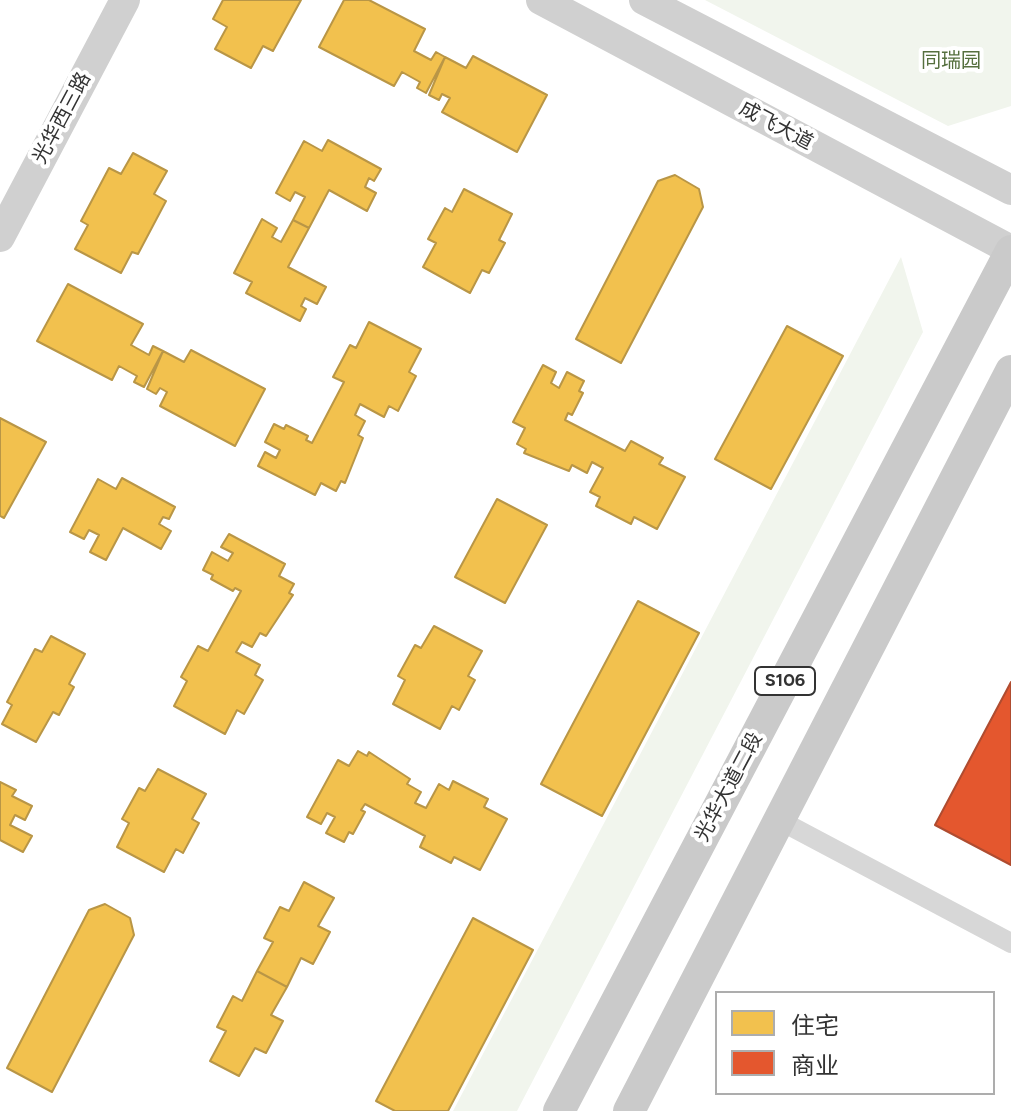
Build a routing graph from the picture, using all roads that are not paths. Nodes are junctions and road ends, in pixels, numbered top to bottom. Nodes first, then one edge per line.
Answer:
1 (125, 0) edge
2 (541, 0) edge
3 (644, 0) edge
4 (1011, 190) edge
5 (0, 237) edge
6 (1011, 251) edge
7 (1011, 371) edge
8 (779, 820) junction
9 (1011, 943) edge
10 (559, 1111) edge
11 (629, 1111) edge

1 - 5 main road, 光华西三路
2 - 6 main road, 成飞大道
3 - 4 main road
6 - 10 main road, 光华大道二段 / S106
7 - 8 main road, S106
8 - 9 street
8 - 11 main road, S106

